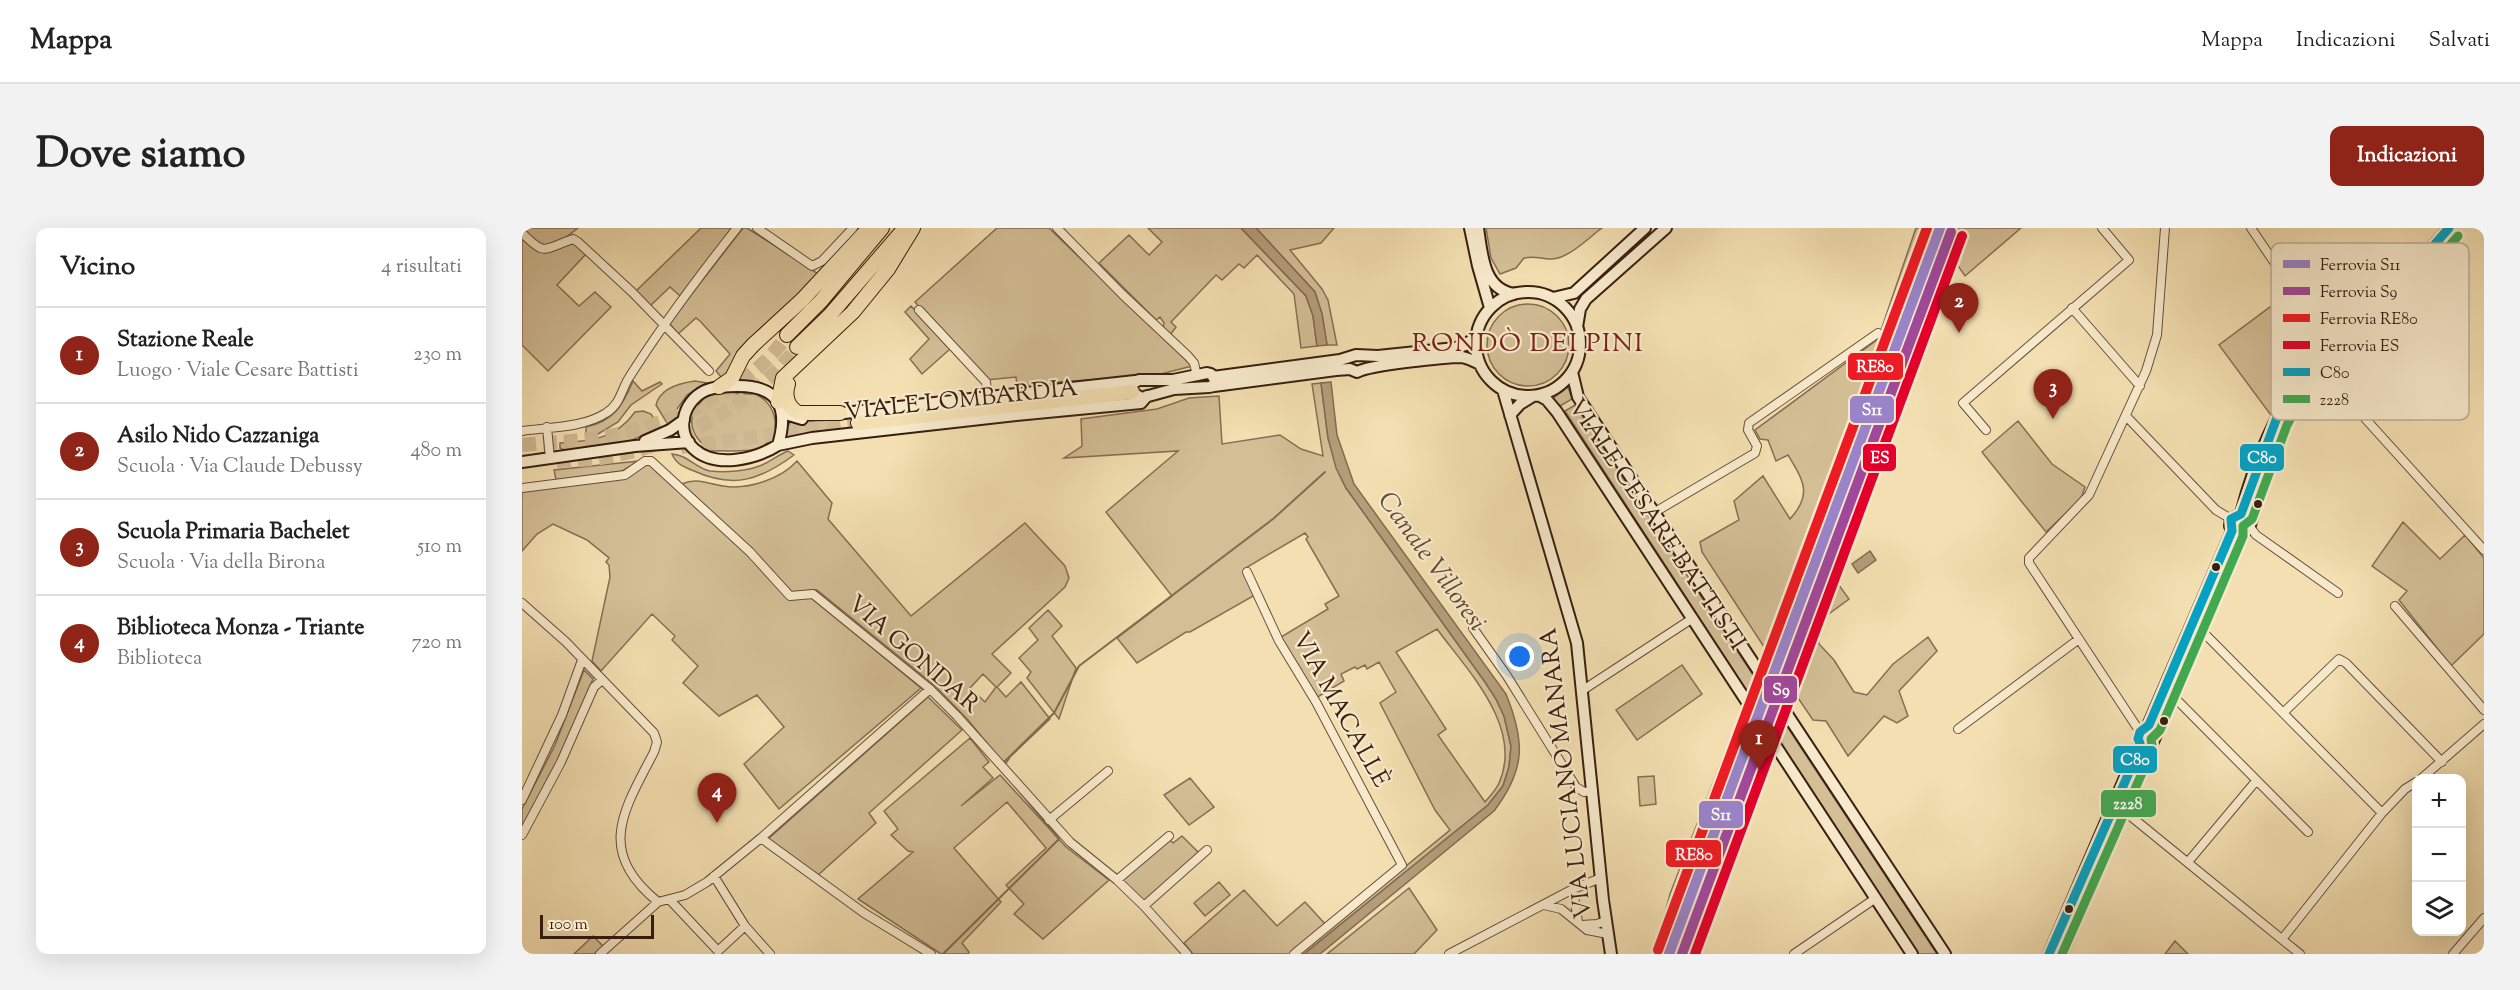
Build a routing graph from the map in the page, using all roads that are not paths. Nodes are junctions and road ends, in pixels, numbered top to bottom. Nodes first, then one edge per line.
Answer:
1 (737, 228) edge
2 (757, 228) edge
3 (853, 228) edge
4 (869, 228) edge
5 (882, 228) edge
6 (905, 228) edge
7 (913, 228) edge
8 (1057, 228) edge
9 (1470, 228) edge
10 (1478, 228) edge
11 (1645, 228) edge
12 (1666, 228) edge
13 (2102, 228) edge
14 (2165, 228) edge
15 (2251, 228) edge
16 (2449, 228) edge
17 (522, 233) edge
18 (2436, 243) edge
19 (2271, 258) edge
20 (1514, 294) junction
21 (1553, 298) junction
22 (1490, 308) junction
23 (2072, 308) junction
24 (919, 310) dead end
25 (853, 312) junction
26 (663, 324) junction
27 (1577, 327) junction
28 (1878, 333) dead end
29 (788, 335) tunnel mouth
30 (1477, 335) junction
31 (797, 347) tunnel mouth
32 (1480, 364) junction
33 (709, 371) dead end
34 (1572, 372) junction
35 (1197, 376) junction
36 (1214, 381) junction
37 (2140, 386) junction
38 (718, 387) junction
39 (1134, 387) junction
40 (1503, 390) junction
41 (1536, 395) junction
42 (1147, 396) junction
43 (988, 398) junction
44 (780, 406) junction
45 (840, 413) junction
46 (1510, 415) junction
47 (2126, 416) junction
48 (684, 420) junction
49 (2286, 420) edge
50 (2367, 420) edge
51 (858, 423) tunnel mouth
52 (547, 427) junction
53 (1986, 430) dead end
54 (522, 431) edge
55 (688, 442) junction
56 (778, 445) junction
57 (635, 446) junction
58 (550, 459) junction
59 (522, 462) edge
60 (522, 488) edge
61 (1655, 512) junction
62 (2244, 527) junction
63 (2484, 550) edge
64 (1247, 572) dead end
65 (2338, 593) dead end
66 (522, 603) edge
67 (2395, 606) dead end
68 (1693, 618) junction
69 (1473, 628) dead end
70 (2201, 630) junction
71 (2079, 639) junction
72 (582, 660) junction
73 (602, 680) junction
74 (930, 689) junction
75 (1583, 690) junction
76 (2173, 696) junction
77 (2484, 710) edge
78 (2283, 713) junction
79 (2484, 723) edge
80 (1958, 729) dead end
81 (2147, 737) junction
82 (2442, 762) junction
83 (1108, 771) dead end
84 (2427, 774) edge
85 (2256, 781) junction
86 (2412, 785) edge
87 (1593, 791) junction
88 (522, 800) edge
89 (2124, 810) junction
90 (2382, 813) junction
91 (1049, 820) junction
92 (2308, 832) dead end
93 (522, 836) edge
94 (1169, 836) dead end
95 (761, 838) junction
96 (1208, 850) dead end
97 (2188, 862) junction
98 (714, 876) junction
99 (1601, 878) junction
100 (1117, 880) junction
101 (1573, 889) junction
102 (1876, 898) junction
103 (670, 900) junction
104 (658, 902) junction
105 (1544, 905) junction
106 (1144, 906) junction
107 (2484, 918) edge
108 (1606, 921) junction
109 (1580, 924) junction
110 (745, 926) junction
111 (1608, 934) junction
112 (2283, 938) junction
113 (1910, 953) edge
114 (600, 954) edge
115 (770, 954) edge
116 (932, 954) edge
117 (1187, 954) edge
118 (1294, 954) edge
119 (1449, 954) edge
120 (1611, 954) edge
121 (1794, 954) edge
122 (1945, 954) edge
123 (2049, 954) edge
124 (2062, 954) edge
125 (2300, 954) edge
126 (2453, 954) edge

1 - 26 street
2 - 3 street
4 - 38 highway
5 - 29 highway
6 - 31 highway
7 - 25 highway
8 - 35 street
9 - 22 main road
10 - 20 main road
11 - 21 main road
12 - 27 main road
13 - 23 street
14 - 37 street
15 - 19 street
16 - 18 main road
17 - 26 street
20 - 21 main road
20 - 22 main road
21 - 27 main road
22 - 30 main road
23 - 37 street
23 - 53 street
24 - 43 street
25 - 44 highway
25 - 45 highway
26 - 33 street
26 - 52 street
27 - 34 main road
28 - 61 street
30 - 32 main road
30 - 36 main road, VIALE LOMBARDIA
32 - 36 main road, VIALE LOMBARDIA
32 - 40 main road
34 - 41 main road
34 - 61 main road, VIALE CESARE BATTISTI
35 - 36 main road, VIALE LOMBARDIA
35 - 39 main road, VIALE LOMBARDIA
36 - 42 main road, VIALE LOMBARDIA
37 - 47 street
38 - 44 main road
38 - 48 main road
39 - 42 main road, VIALE LOMBARDIA
39 - 43 main road, VIALE LOMBARDIA
39 - 51 highway
40 - 41 main road
40 - 46 main road, VIA LUCIANO MANARA
41 - 46 main road
41 - 68 main road, VIALE CESARE BATTISTI
42 - 56 main road, VIALE LOMBARDIA
43 - 45 main road, VIALE LOMBARDIA
44 - 45 main road, VIALE LOMBARDIA
44 - 56 main road
46 - 75 main road, VIA LUCIANO MANARA
47 - 62 street
47 - 71 street
48 - 55 main road
48 - 57 main road
49 - 62 main road
50 - 63 street
52 - 54 street
52 - 58 street
55 - 56 main road
55 - 57 main road
57 - 58 main road
58 - 59 main road
60 - 74 street, VIA GONDAR
61 - 122 main road, VIALE CESARE BATTISTI
62 - 65 street
62 - 70 main road
62 - 81 main road
64 - 118 street, VIA MACALLÈ
66 - 72 street
67 - 77 street
68 - 75 street
68 - 102 main road, VIALE CESARE BATTISTI
69 - 87 street
70 - 76 main road
70 - 78 street
71 - 80 street
71 - 81 street
72 - 73 street
72 - 88 street
73 - 93 street
73 - 104 street
74 - 91 street, VIA GONDAR
74 - 95 street
75 - 87 main road, VIA LUCIANO MANARA
76 - 81 main road
76 - 85 street
78 - 82 street
78 - 90 street
79 - 82 street
81 - 89 main road
81 - 123 main road
82 - 84 street
83 - 91 street
85 - 92 street
85 - 97 street
86 - 90 street
87 - 99 main road, VIA LUCIANO MANARA
89 - 97 street
89 - 124 main road
90 - 112 street
91 - 100 street, VIA GONDAR
94 - 100 street
95 - 98 street
95 - 116 street
96 - 106 street
97 - 112 street
98 - 103 street
98 - 110 street
99 - 101 street
99 - 108 main road, VIA LUCIANO MANARA
100 - 106 street, VIA GONDAR
101 - 105 street
101 - 109 street
102 - 113 main road, VIALE CESARE BATTISTI
102 - 121 street
103 - 104 street
103 - 110 street
104 - 114 street
105 - 109 street
105 - 119 street
106 - 117 street, VIA GONDAR
107 - 126 street
108 - 109 street
108 - 111 main road, VIA LUCIANO MANARA
109 - 111 street
110 - 115 street
111 - 120 main road, VIA LUCIANO MANARA
112 - 125 street

